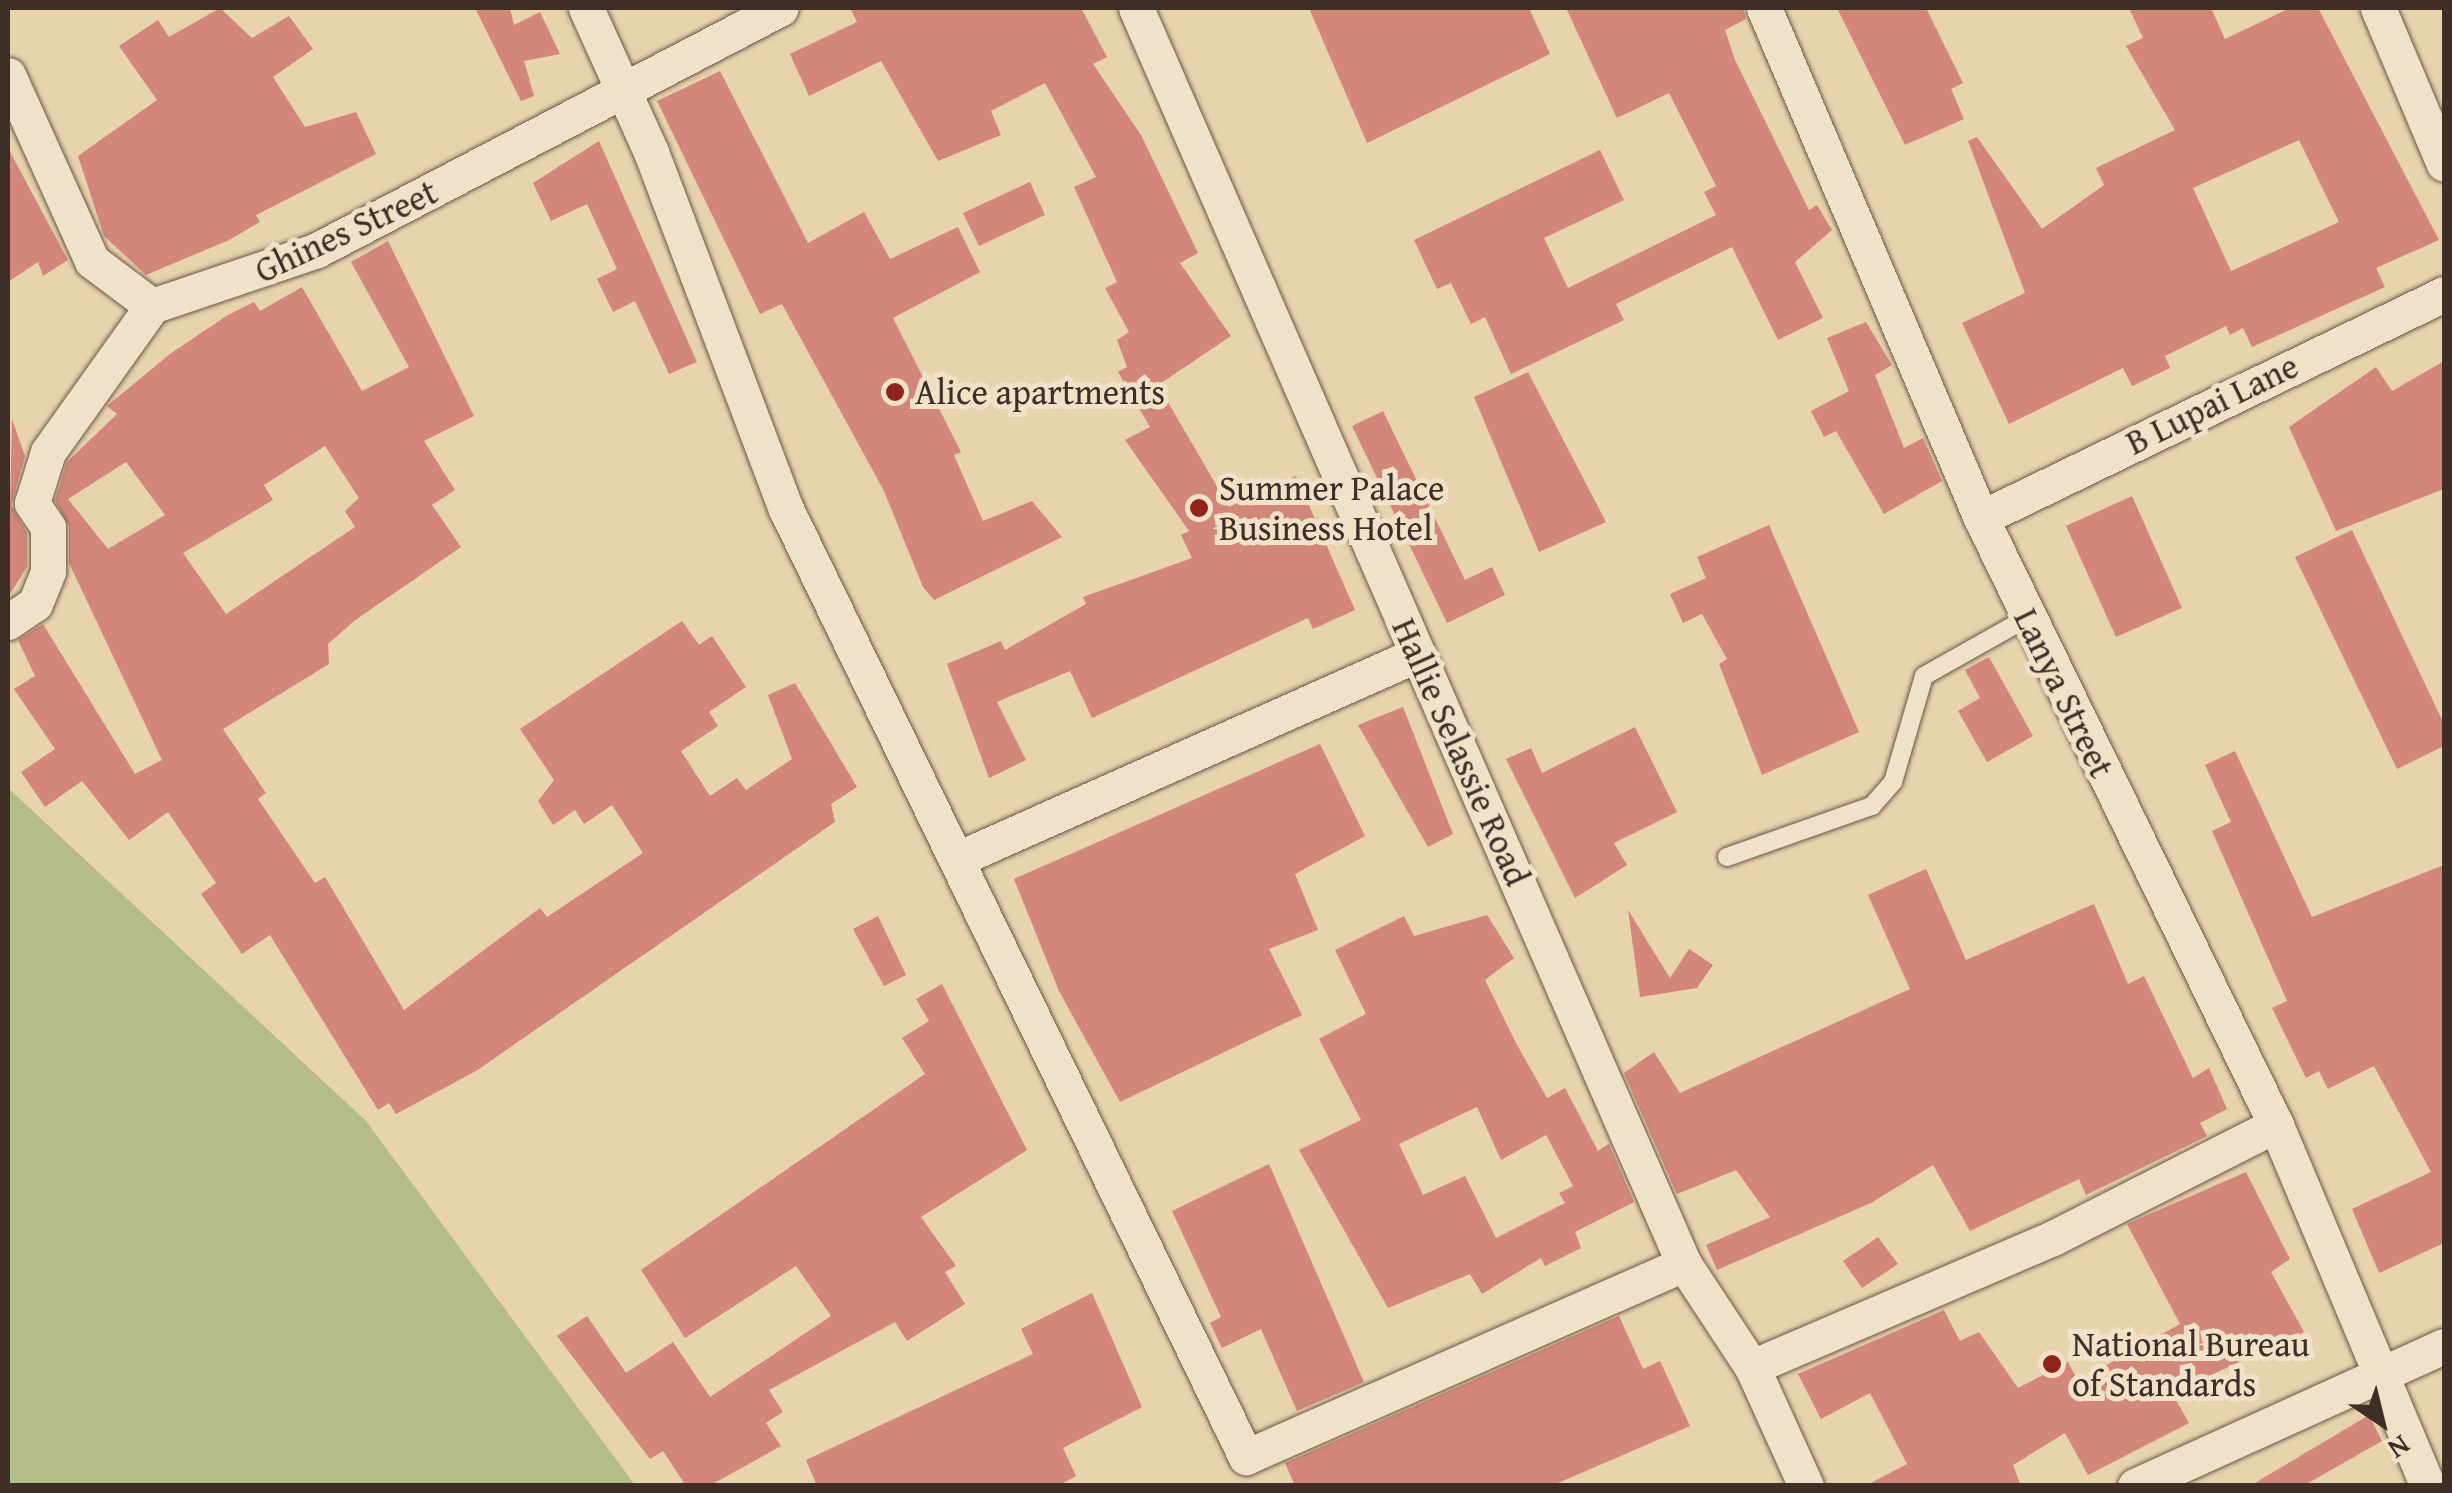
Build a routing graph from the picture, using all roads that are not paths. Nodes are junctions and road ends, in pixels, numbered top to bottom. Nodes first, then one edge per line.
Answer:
1 (586, 8) edge
2 (781, 8) edge
3 (1136, 8) edge
4 (1764, 8) edge
5 (2378, 8) edge
6 (8, 75) edge
7 (623, 86) junction
8 (2444, 164) edge
9 (2444, 294) edge
10 (152, 306) junction
11 (1981, 518) junction
12 (2027, 618) junction
13 (8, 622) edge
14 (1418, 654) junction
15 (962, 857) junction
16 (1727, 857) dead end
17 (2276, 1126) junction
18 (1684, 1264) junction
19 (2444, 1346) edge
20 (1752, 1367) junction
21 (2386, 1369) junction
22 (1806, 1486) edge
23 (2135, 1486) edge
24 (2428, 1486) edge

1 - 7 street
2 - 7 street, Ghines Street
3 - 14 street, Hallie Selassie Road
4 - 11 street, Lanya Street
5 - 8 street
6 - 10 street
7 - 10 street, Ghines Street
7 - 15 street
9 - 11 street, B Lupai Lane
10 - 13 street
11 - 12 street, Lanya Street
12 - 16 lane
12 - 17 street, Lanya Street
14 - 15 street
14 - 18 street, Hallie Selassie Road
15 - 18 street
17 - 20 street
17 - 21 street, Lanya Street
18 - 20 street, Hallie Selassie Road
19 - 21 street
20 - 22 street, Hallie Selassie Road
21 - 23 street
21 - 24 street, Lanya Street

